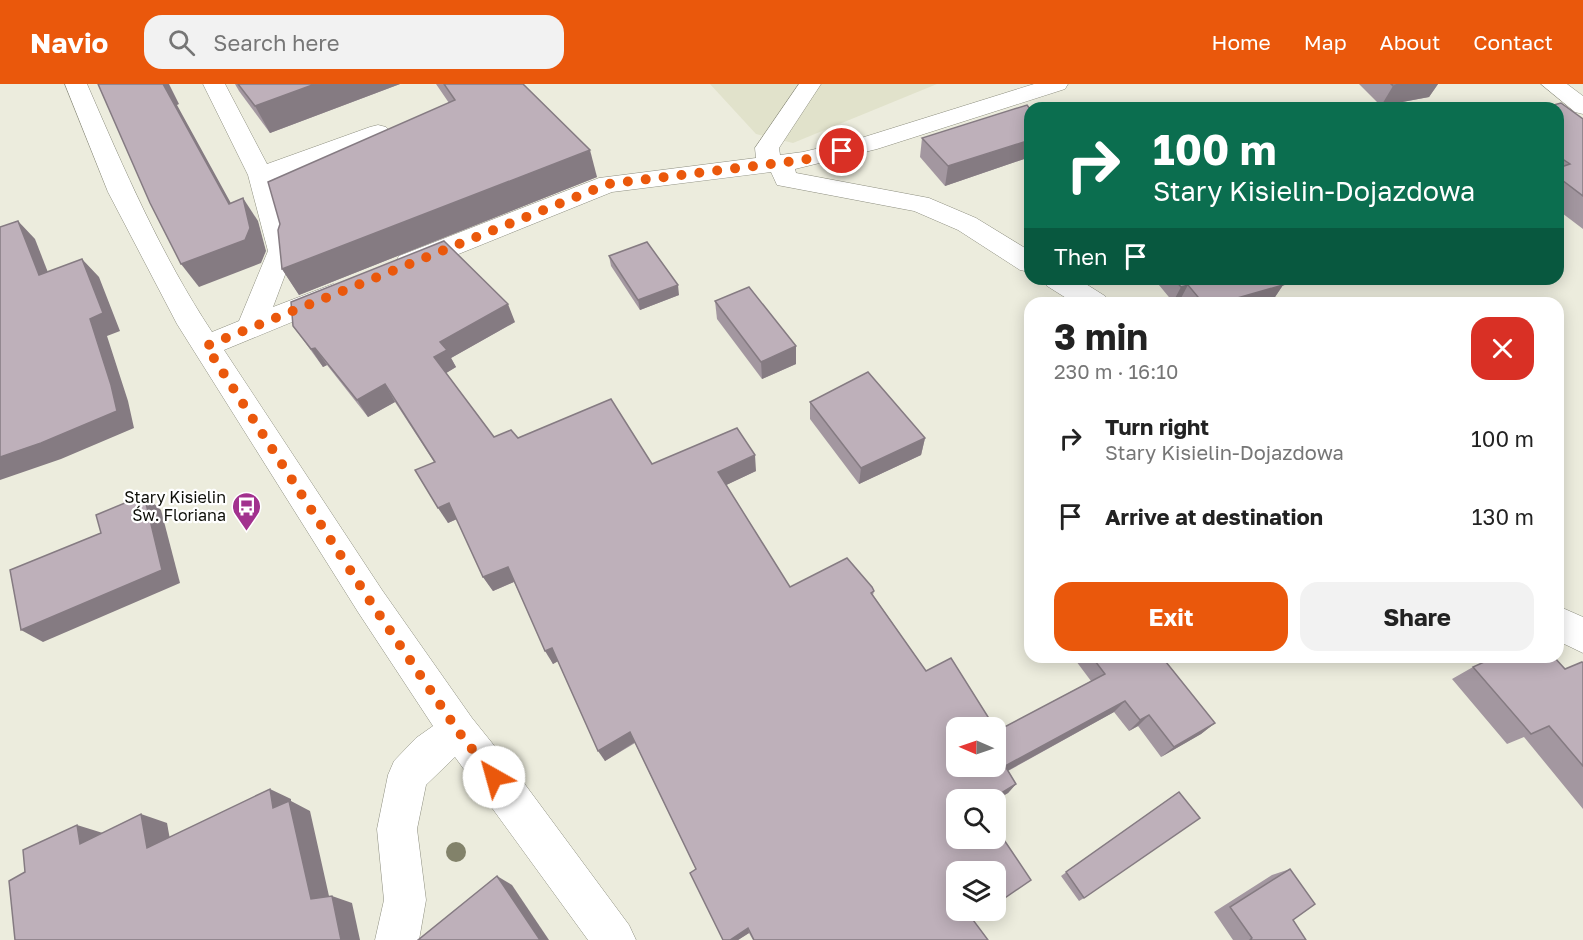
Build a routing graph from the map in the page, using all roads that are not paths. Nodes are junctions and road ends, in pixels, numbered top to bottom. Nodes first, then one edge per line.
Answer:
1 (76, 84) edge
2 (214, 84) edge
3 (810, 84) edge
4 (1057, 84) edge
5 (1552, 84) edge
6 (1583, 107) edge
7 (378, 132) edge
8 (775, 164) junction
9 (260, 175) junction
10 (1024, 260) edge
11 (1066, 285) edge
12 (1086, 297) edge
13 (251, 327) junction
14 (206, 346) junction
15 (1564, 625) edge
16 (1583, 636) edge
17 (458, 731) junction
18 (397, 940) edge
19 (614, 940) edge

1 - 14 street
2 - 9 street
3 - 8 street
4 - 8 street
5 - 6 street
7 - 9 street
8 - 10 street
8 - 13 street
9 - 13 street
11 - 12 street
13 - 14 street
14 - 17 street
15 - 16 street
17 - 18 street
17 - 19 street

